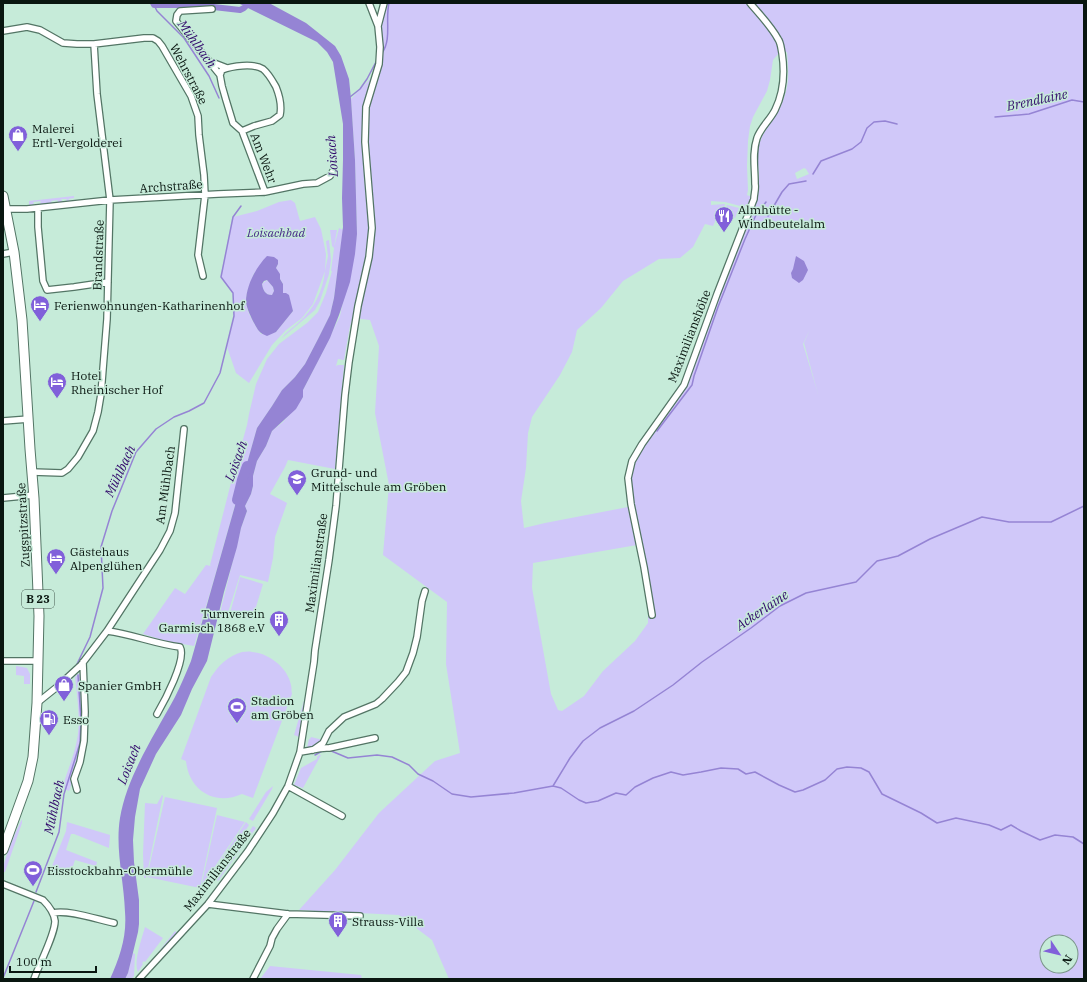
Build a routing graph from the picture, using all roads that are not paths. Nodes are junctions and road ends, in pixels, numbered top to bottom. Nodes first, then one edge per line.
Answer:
1 (369, 3) edge
2 (384, 3) edge
3 (750, 3) edge
4 (212, 9) dead end
5 (378, 26) junction
6 (3, 31) edge
7 (94, 44) junction
8 (208, 61) junction
9 (227, 68) junction
10 (220, 75) junction
11 (242, 131) junction
12 (333, 171) dead end
13 (265, 192) junction
14 (205, 195) junction
15 (3, 196) edge
16 (110, 200) junction
17 (38, 208) junction
18 (6, 209) junction
19 (14, 252) junction
20 (3, 254) edge
21 (203, 276) dead end
22 (108, 282) junction
23 (29, 419) junction
24 (3, 421) edge
25 (184, 429) dead end
26 (32, 472) junction
27 (34, 496) junction
28 (3, 498) edge
29 (425, 591) dead end
30 (652, 615) dead end
31 (106, 631) junction
32 (3, 661) edge
33 (37, 661) junction
34 (82, 663) junction
35 (37, 703) junction
36 (157, 714) dead end
37 (375, 738) dead end
38 (313, 750) junction
39 (300, 752) junction
40 (288, 786) junction
41 (77, 790) dead end
42 (342, 816) dead end
43 (3, 850) edge
44 (3, 884) edge
45 (208, 904) junction
46 (53, 913) junction
47 (288, 914) junction
48 (360, 916) dead end
49 (114, 923) dead end
50 (34, 979) edge
51 (139, 979) edge
52 (253, 979) edge

1 - 5 street
2 - 5 street
3 - 30 street, Maximilianshöhe
4 - 8 street, Am Wehr
5 - 39 street, Maximilianstraße
6 - 7 street, Wehrstraße
7 - 14 street, Wehrstraße
7 - 16 street, Brandstraße
8 - 9 street, Am Wehr
8 - 10 street, Am Wehr
9 - 10 street
9 - 11 street, Am Wehr
10 - 11 street, Am Wehr
11 - 13 street, Am Wehr
12 - 13 street, Archstraße
13 - 14 street, Archstraße
14 - 16 street, Archstraße
14 - 21 street, Wehrstraße
15 - 18 main road, Zugspitzstraße / B 23
16 - 17 street, Archstraße
16 - 22 street, Brandstraße
17 - 18 street, Archstraße
17 - 22 street
18 - 19 main road, Zugspitzstraße / B 23
19 - 20 street
19 - 23 main road, Zugspitzstraße / B 23
22 - 26 street, Brandstraße
23 - 24 street
23 - 26 main road, Zugspitzstraße / B 23
25 - 31 street, Am Mühlbach
26 - 27 main road, Zugspitzstraße / B 23
27 - 28 street
27 - 33 main road, Zugspitzstraße / B 23
29 - 38 street
31 - 34 street, Am Mühlbach
31 - 36 street
32 - 33 street
33 - 35 main road, Zugspitzstraße / B 23
34 - 35 street, Am Mühlbach
34 - 41 street
35 - 43 main road, Zugspitzstraße / B 23
37 - 38 street
38 - 39 street
39 - 40 street, Maximilianstraße
40 - 42 street
40 - 45 street, Maximilianstraße
44 - 46 street
45 - 47 street
45 - 51 street, Maximilianstraße
46 - 49 street
46 - 50 street
47 - 48 street
47 - 52 street

